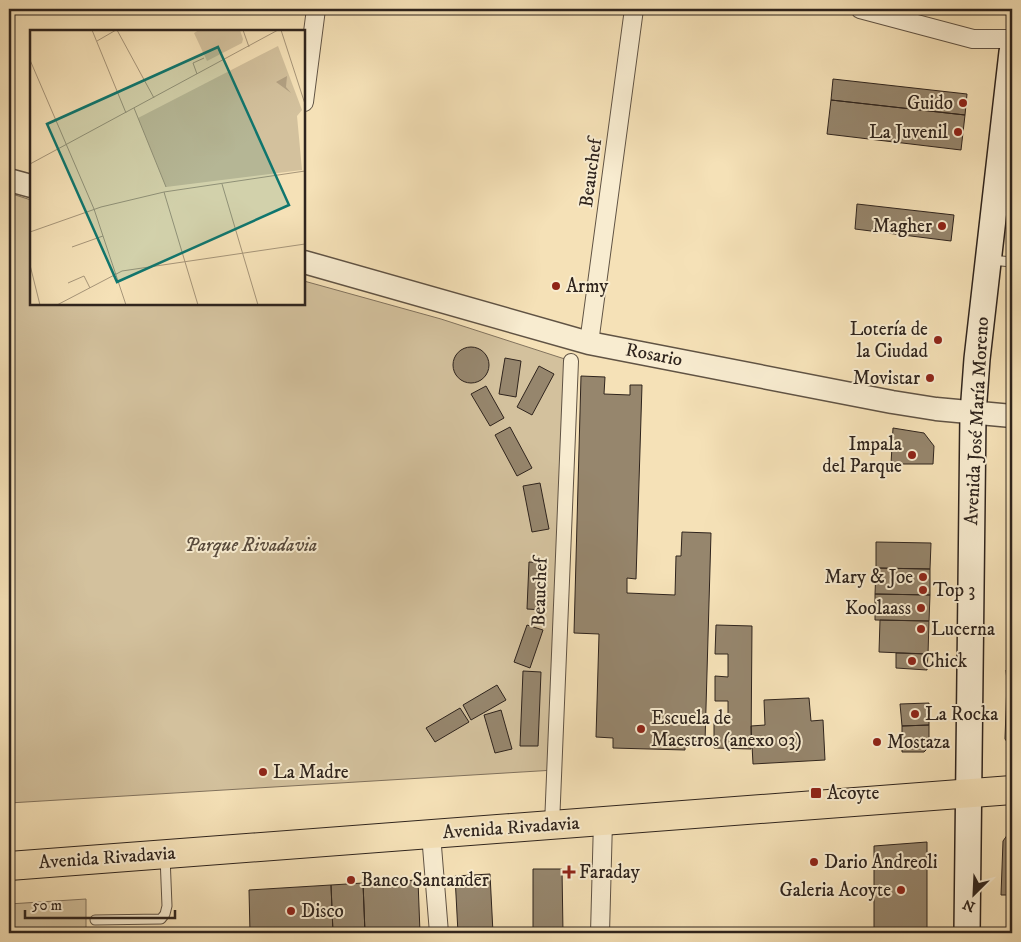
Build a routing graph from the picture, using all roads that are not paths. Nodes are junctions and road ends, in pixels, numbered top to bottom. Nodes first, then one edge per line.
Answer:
1 (316, 9) edge
2 (634, 9) edge
3 (860, 9) edge
4 (1012, 39) edge
5 (1012, 52) edge
6 (305, 94) edge
7 (9, 180) edge
8 (30, 186) edge
9 (988, 259) junction
10 (305, 262) edge
11 (1012, 262) edge
12 (589, 343) junction
13 (570, 361) dead end
14 (973, 414) junction
15 (1012, 416) edge
16 (1012, 790) edge
17 (968, 793) junction
18 (603, 821) junction
19 (552, 825) junction
20 (431, 834) junction
21 (165, 854) junction
22 (9, 866) edge
23 (95, 920) dead end
24 (439, 933) edge
25 (600, 933) edge
26 (967, 933) edge

1 - 6 street
2 - 12 street, Beauchef
3 - 4 street
5 - 9 main road, Avenida José María Moreno
7 - 8 street
9 - 11 lane
9 - 14 main road, Avenida José María Moreno
10 - 12 street, Rosario
12 - 14 street, Rosario
13 - 19 street, Beauchef
14 - 15 street, Rosario
14 - 17 main road, Avenida José María Moreno
16 - 17 main road, Avenida Rivadavia
17 - 18 main road, Avenida Rivadavia
17 - 26 main road, Avenida José María Moreno
18 - 19 main road, Avenida Rivadavia
18 - 25 street
19 - 20 main road, Avenida Rivadavia
20 - 21 main road, Avenida Rivadavia
20 - 24 street
21 - 22 main road, Avenida Rivadavia
21 - 23 lane

